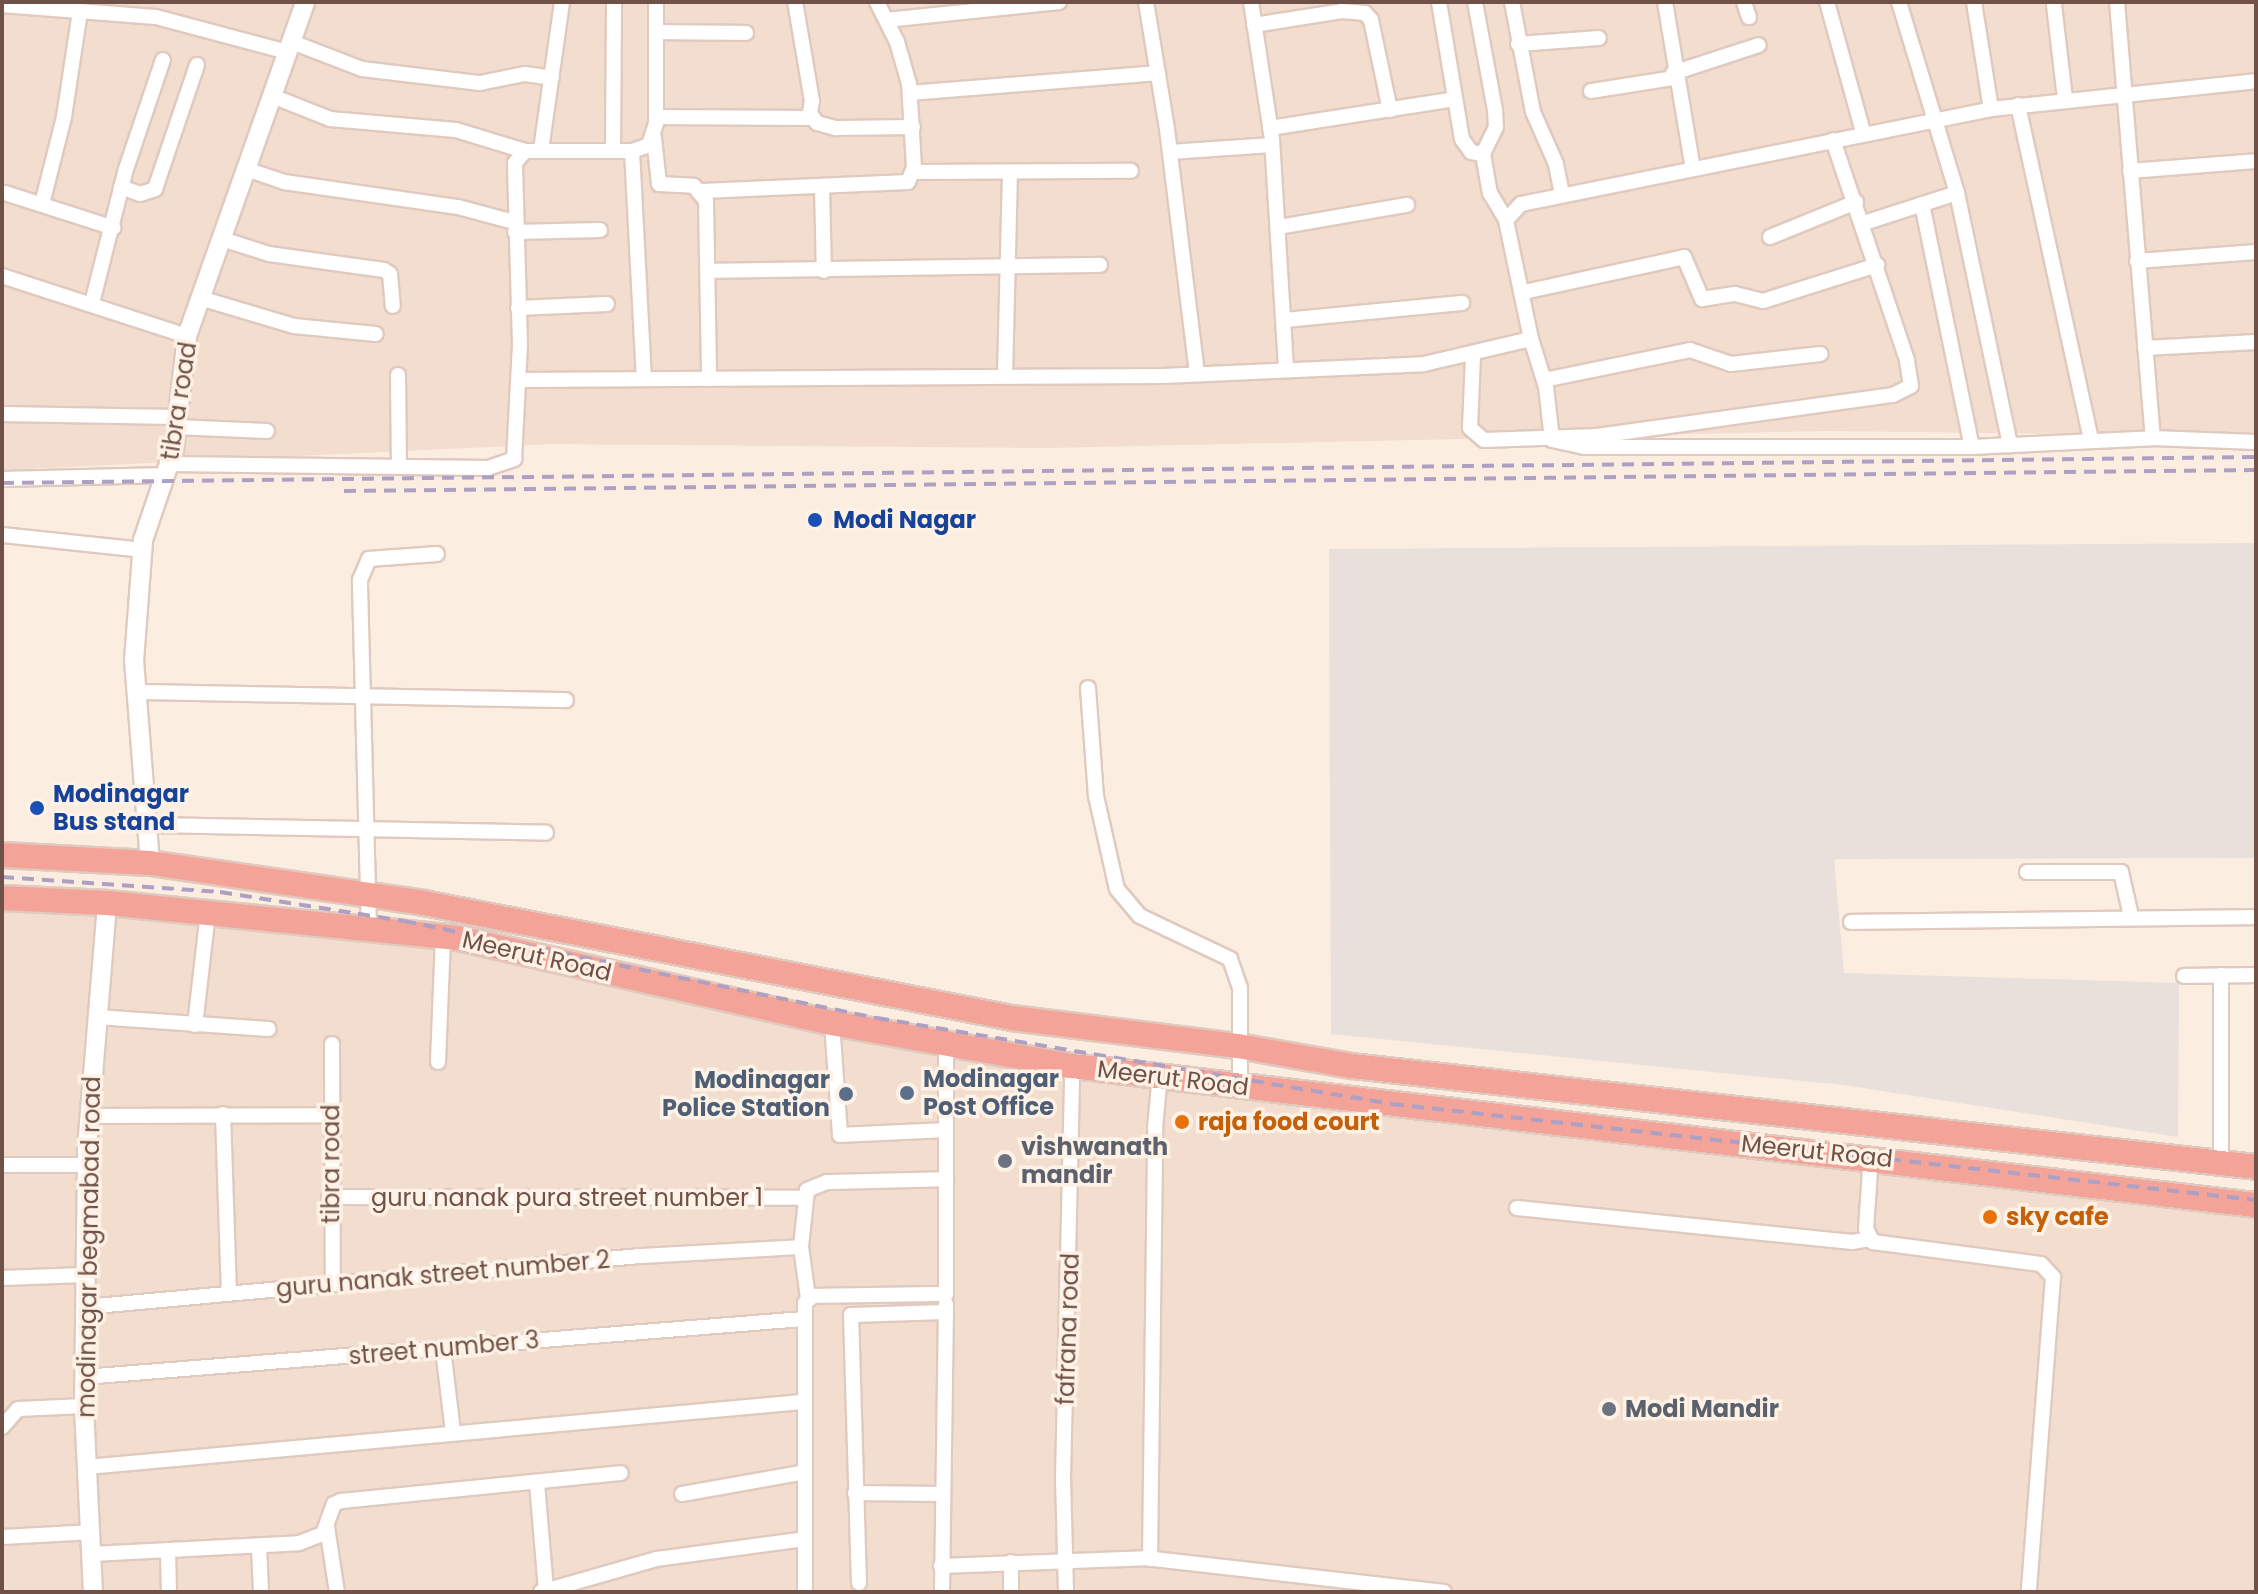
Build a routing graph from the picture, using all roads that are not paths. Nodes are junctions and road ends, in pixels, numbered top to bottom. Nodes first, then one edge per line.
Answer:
1 (305, 2) edge
2 (562, 2) edge
3 (614, 2) edge
4 (656, 2) edge
5 (795, 2) edge
6 (877, 2) edge
7 (1059, 2) edge
8 (1146, 2) edge
9 (1251, 2) edge
10 (1439, 2) edge
11 (1475, 2) edge
12 (1512, 2) edge
13 (1665, 2) edge
14 (1744, 2) edge
15 (1827, 2) edge
16 (1899, 2) edge
17 (1974, 2) edge
18 (2117, 2) edge
19 (2, 5) edge
20 (2054, 5) dead end
21 (971, 6) edge
22 (80, 11) junction
23 (1749, 17) dead end
24 (886, 20) junction
25 (1254, 25) junction
26 (657, 32) junction
27 (746, 33) dead end
28 (1599, 38) dead end
29 (1518, 44) junction
30 (1759, 45) dead end
31 (290, 47) junction
32 (163, 60) dead end
33 (197, 65) dead end
34 (1158, 73) junction
35 (1673, 76) junction
36 (552, 78) junction
37 (2256, 81) edge
38 (1591, 91) dead end
39 (910, 93) junction
40 (2124, 93) junction
41 (272, 96) junction
42 (1455, 99) junction
43 (2065, 99) junction
44 (2018, 105) junction
45 (1991, 109) junction
46 (1390, 110) junction
47 (811, 115) junction
48 (656, 117) junction
49 (1937, 121) junction
50 (913, 127) junction
51 (1270, 128) junction
52 (1863, 132) junction
53 (654, 138) junction
54 (1833, 140) junction
55 (1272, 145) junction
56 (533, 150) junction
57 (613, 151) junction
58 (632, 151) junction
59 (1170, 152) junction
60 (1483, 154) junction
61 (2256, 161) edge
62 (246, 169) junction
63 (1693, 169) junction
64 (1131, 171) dead end
65 (2130, 171) junction
66 (913, 172) junction
67 (1010, 173) junction
68 (822, 186) junction
69 (121, 187) junction
70 (702, 191) junction
71 (5, 193) dead end
72 (1957, 193) junction
73 (1562, 194) junction
74 (1856, 202) junction
75 (42, 204) junction
76 (1922, 204) junction
77 (1407, 205) dead end
78 (1506, 220) junction
79 (1864, 223) junction
80 (515, 227) junction
81 (1279, 227) junction
82 (114, 228) junction
83 (600, 230) dead end
84 (1770, 237) dead end
85 (222, 239) junction
86 (2256, 252) edge
87 (2137, 261) junction
88 (1100, 265) dead end
89 (1877, 265) junction
90 (1005, 267) junction
91 (708, 271) junction
92 (824, 271) junction
93 (2, 276) edge
94 (1524, 292) junction
95 (200, 298) junction
96 (92, 303) junction
97 (1462, 303) dead end
98 (607, 304) dead end
99 (393, 306) dead end
100 (518, 308) junction
101 (1284, 320) junction
102 (376, 334) dead end
103 (187, 336) junction
104 (1531, 339) junction
105 (2256, 342) edge
106 (2145, 348) junction
107 (1820, 354) dead end
108 (1473, 356) junction
109 (1286, 370) junction
110 (1197, 374) junction
111 (398, 375) dead end
112 (1005, 376) junction
113 (644, 378) junction
114 (709, 379) junction
115 (519, 380) junction
116 (1544, 380) junction
117 (2, 414) edge
118 (175, 422) junction
119 (267, 431) dead end
120 (2153, 438) junction
121 (1552, 440) junction
122 (2091, 441) junction
123 (2256, 442) edge
124 (2010, 445) junction
125 (1972, 447) junction
126 (399, 467) junction
127 (168, 470) junction
128 (2, 479) edge
129 (2, 535) edge
130 (143, 550) junction
131 (437, 554) dead end
132 (1088, 688) dead end
133 (137, 692) junction
134 (362, 693) junction
135 (566, 700) dead end
136 (147, 825) junction
137 (366, 829) junction
138 (546, 833) dead end
139 (2, 855) edge
140 (150, 863) junction
141 (2027, 872) dead end
142 (368, 895) junction
143 (2, 898) edge
144 (107, 903) junction
145 (208, 913) junction
146 (2131, 916) junction
147 (2256, 917) edge
148 (1851, 922) dead end
149 (369, 929) junction
150 (443, 936) junction
151 (2221, 975) junction
152 (2256, 975) edge
153 (2184, 976) dead end
154 (97, 1017) junction
155 (832, 1023) junction
156 (195, 1025) junction
157 (269, 1029) dead end
158 (332, 1044) dead end
159 (946, 1044) junction
160 (1238, 1046) junction
161 (438, 1062) dead end
162 (1334, 1063) junction
163 (1072, 1066) junction
164 (1160, 1075) junction
165 (1240, 1087) junction
166 (1332, 1099) junction
167 (223, 1114) junction
168 (331, 1115) junction
169 (89, 1116) junction
170 (945, 1130) junction
171 (1871, 1156) junction
172 (2221, 1163) junction
173 (2, 1165) edge
174 (87, 1165) junction
175 (2256, 1167) edge
176 (946, 1179) junction
177 (329, 1197) junction
178 (804, 1198) junction
179 (2256, 1205) edge
180 (1517, 1208) dead end
181 (1870, 1239) junction
182 (801, 1247) junction
183 (85, 1275) junction
184 (2, 1278) edge
185 (333, 1283) junction
186 (229, 1294) junction
187 (946, 1294) junction
188 (808, 1298) junction
189 (85, 1307) junction
190 (946, 1312) junction
191 (803, 1319) junction
192 (443, 1349) junction
193 (84, 1377) junction
194 (802, 1402) junction
195 (84, 1406) junction
196 (2, 1427) edge
197 (453, 1432) junction
198 (87, 1467) junction
199 (805, 1472) junction
200 (621, 1473) dead end
201 (537, 1483) junction
202 (855, 1493) junction
203 (682, 1494) dead end
204 (942, 1494) junction
205 (327, 1527) junction
206 (91, 1532) junction
207 (2, 1537) edge
208 (805, 1539) junction
209 (259, 1546) junction
210 (168, 1552) junction
211 (92, 1554) junction
212 (1066, 1559) junction
213 (1150, 1559) junction
214 (1011, 1562) junction
215 (941, 1566) junction
216 (859, 1583) dead end
217 (544, 1591) edge
218 (93, 1592) edge
219 (169, 1592) edge
220 (261, 1592) edge
221 (337, 1592) edge
222 (805, 1592) edge
223 (942, 1592) edge
224 (1011, 1592) edge
225 (1066, 1592) edge
226 (1444, 1592) edge
227 (2029, 1592) edge

1 - 31 street, tibra road
2 - 36 street
3 - 57 street
4 - 26 street
5 - 47 street
6 - 24 street
7 - 21 street
8 - 34 street
9 - 25 street
10 - 42 street
11 - 60 street
12 - 29 street
13 - 35 street
14 - 23 street
15 - 52 street
16 - 49 street
17 - 45 street
18 - 40 street
19 - 22 street
20 - 43 street
21 - 24 street
22 - 31 street
22 - 75 street
24 - 39 street
25 - 46 street
25 - 51 street
26 - 27 street
26 - 48 street
28 - 29 street
29 - 73 street
30 - 35 street
31 - 36 street
31 - 41 street, tibra road
32 - 69 street
33 - 69 street
34 - 39 street
34 - 59 street
35 - 38 street
35 - 63 street
36 - 56 street
37 - 40 street
39 - 50 street
40 - 43 street
40 - 65 street
41 - 56 street
41 - 62 street, tibra road
42 - 46 street
42 - 60 street
43 - 44 street
44 - 45 street
44 - 122 street
45 - 49 street
46 - 51 street
47 - 48 street
47 - 50 street
48 - 53 street
49 - 52 street
49 - 72 street
50 - 66 street
51 - 55 street
52 - 54 street
53 - 58 street
53 - 70 street
54 - 63 street
54 - 74 street
55 - 59 street
55 - 81 street
56 - 57 street
56 - 80 street
57 - 58 street
58 - 113 street
59 - 110 street
60 - 78 street
61 - 65 street
62 - 80 street
62 - 85 street, tibra road
63 - 73 street
64 - 67 street
65 - 87 street
66 - 67 street
66 - 68 street
67 - 90 street
68 - 70 street
68 - 92 street
69 - 82 street
70 - 91 street
71 - 75 street
72 - 76 street
72 - 124 street
73 - 78 street
74 - 79 street
74 - 84 street
75 - 82 street
76 - 79 street
76 - 125 street
77 - 81 street
78 - 94 street
79 - 89 street
80 - 83 street
80 - 100 street
81 - 101 street
82 - 96 street
85 - 95 street, tibra road
85 - 99 street
86 - 87 street
87 - 106 street
88 - 90 street
89 - 94 street
89 - 121 street
90 - 92 street
90 - 112 street
91 - 92 street
91 - 114 street
93 - 96 street
94 - 104 street
95 - 102 street
95 - 103 street, tibra road
96 - 103 street
97 - 101 street
98 - 100 street
100 - 115 street
101 - 109 street
103 - 118 street, tibra road
104 - 108 street
104 - 116 street
105 - 106 street
106 - 120 street
107 - 116 street
108 - 109 street
108 - 121 street
109 - 110 street
110 - 112 street
111 - 126 street
112 - 114 street
113 - 114 street
113 - 115 street
115 - 126 street
116 - 121 street
117 - 118 street
118 - 119 street
118 - 127 street, tibra road
120 - 122 street
120 - 123 street
121 - 125 street
122 - 124 street
124 - 125 street
126 - 127 street
127 - 128 street
127 - 130 street, tibra road
129 - 130 street
130 - 133 street, tibra road
131 - 134 street
132 - 160 street
133 - 134 street
133 - 136 street, tibra road
134 - 135 street
134 - 137 street
136 - 137 street
136 - 140 street, tibra road
137 - 138 street
137 - 142 street
139 - 140 highway, Meerut Road
140 - 142 highway, Meerut Road
141 - 146 street
142 - 149 street
142 - 160 highway, Meerut Road
143 - 144 highway, Meerut Road
144 - 145 highway, Meerut Road
144 - 154 street, modinagar begmabad road
145 - 149 highway, Meerut Road
145 - 156 street
146 - 147 street
146 - 148 street
149 - 150 highway, Meerut Road
150 - 155 highway, Meerut Road
150 - 161 street
151 - 152 street
151 - 153 street
151 - 172 street
154 - 156 street
154 - 169 street, modinagar begmabad road
155 - 159 highway, Meerut Road
155 - 170 street
156 - 157 street
158 - 168 street, tibra road
159 - 163 highway, Meerut Road
159 - 170 street
160 - 162 highway, Meerut Road
160 - 165 street
162 - 166 highway
162 - 172 highway, Meerut Road
163 - 164 highway, Meerut Road
163 - 212 street, fafrana road
164 - 165 highway, Meerut Road
164 - 213 street
165 - 166 highway, Meerut Road
166 - 171 highway, Meerut Road
167 - 168 street
167 - 169 street
167 - 186 street
168 - 177 street, tibra road
169 - 174 street, modinagar begmabad road
170 - 176 street
171 - 179 highway, Meerut Road
171 - 181 street
172 - 175 highway, Meerut Road
173 - 174 street
174 - 183 street, modinagar begmabad road
176 - 178 street
176 - 187 street
177 - 178 street, guru nanak pura street number 1
177 - 185 street, tibra road
178 - 182 street
180 - 181 street
181 - 227 street
182 - 185 street, guru nanak street number 2
182 - 188 street
183 - 184 street
183 - 189 street, modinagar begmabad road
185 - 186 street, guru nanak street number 2
186 - 189 street, guru nanak street number 2
187 - 188 street
187 - 190 street
188 - 191 street
189 - 193 street, modinagar begmabad road
190 - 202 street
190 - 204 street
191 - 192 street, street number 3
191 - 194 street
192 - 193 street, street number 3
192 - 197 street
193 - 195 street, modinagar begmabad road
194 - 197 street
194 - 199 street
195 - 196 street
195 - 198 street, modinagar begmabad road
197 - 198 street
198 - 206 street, modinagar begmabad road
199 - 203 street
199 - 208 street
200 - 201 street
201 - 205 street
201 - 217 street
202 - 204 street
202 - 216 street
204 - 215 street
205 - 209 street
205 - 221 street
206 - 207 street
206 - 211 street, modinagar begmabad road
208 - 217 street
208 - 222 street
209 - 210 street
209 - 220 street
210 - 211 street
210 - 219 street
211 - 218 street, modinagar begmabad road
212 - 213 street
212 - 214 street
212 - 225 street, fafrana road
213 - 226 street
214 - 215 street
214 - 224 street
215 - 223 street

